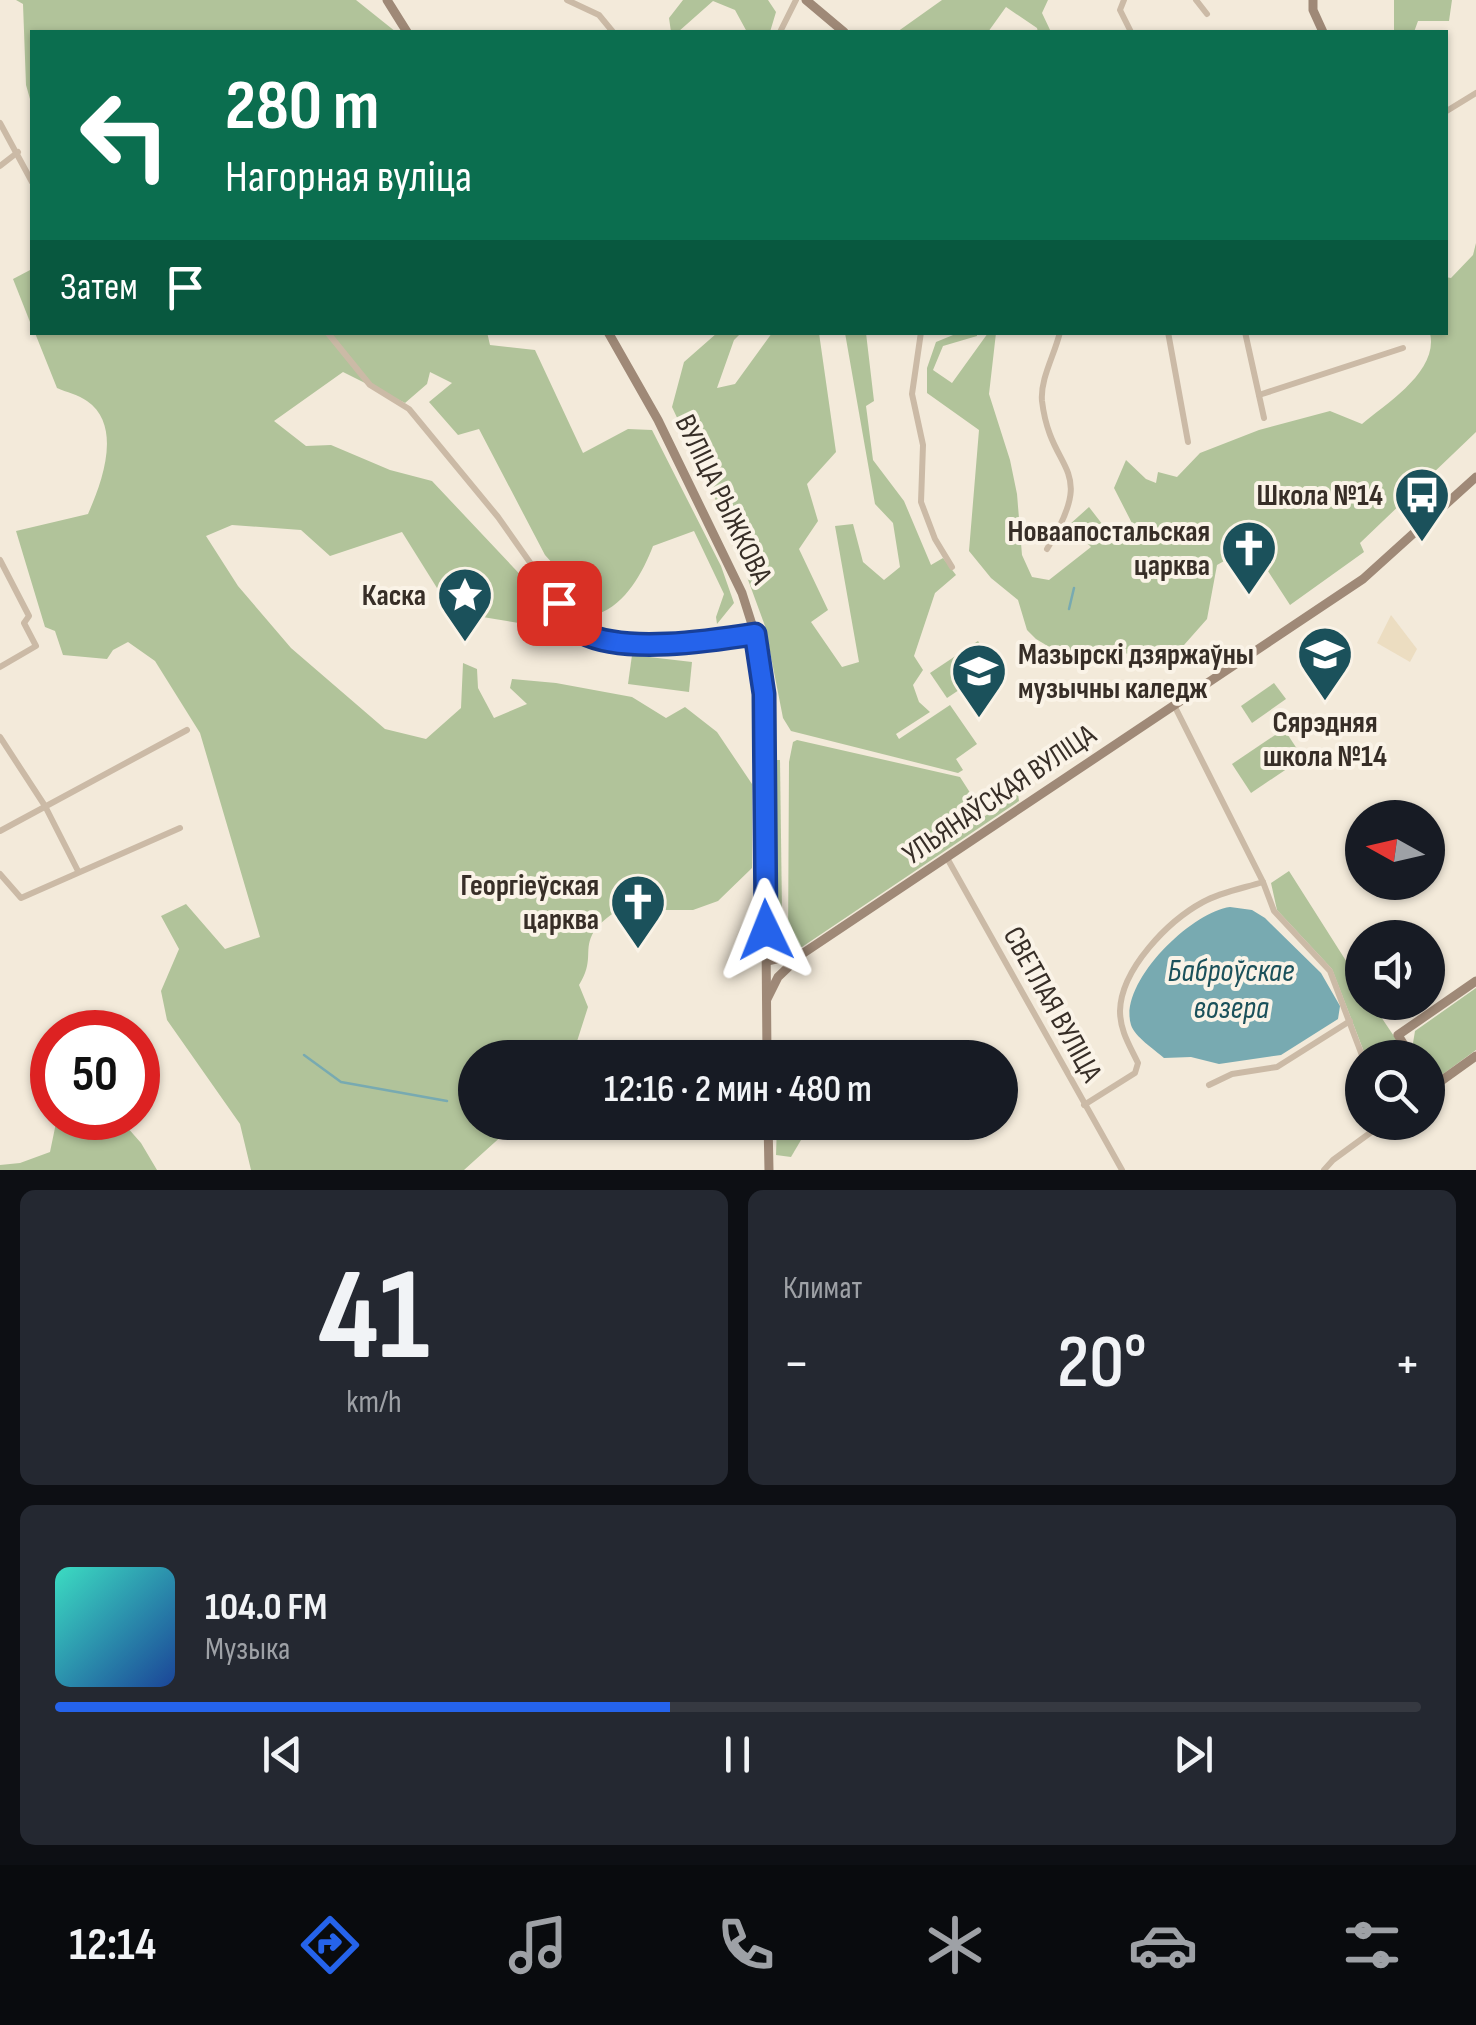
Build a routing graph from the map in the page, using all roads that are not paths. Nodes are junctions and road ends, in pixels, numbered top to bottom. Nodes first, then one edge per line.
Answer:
1 (387, 0) edge
2 (567, 0) edge
3 (796, 0) edge
4 (806, 0) edge
5 (1124, 0) edge
6 (1196, 0) edge
7 (1312, 0) edge
8 (1207, 14) dead end
9 (407, 30) edge
10 (612, 30) edge
11 (781, 30) edge
12 (842, 30) edge
13 (1130, 30) edge
14 (1322, 30) edge
15 (1476, 93) edge
16 (1448, 110) edge
17 (0, 123) edge
18 (18, 152) junction
19 (0, 166) edge
20 (30, 178) edge
21 (329, 335) edge
22 (610, 335) edge
23 (921, 335) edge
24 (1059, 335) edge
25 (1169, 335) edge
26 (1246, 335) edge
27 (1403, 348) dead end
28 (1259, 395) junction
29 (1264, 418) dead end
30 (1188, 442) dead end
31 (1476, 477) edge
32 (1047, 549) dead end
33 (0, 560) edge
34 (952, 567) dead end
35 (755, 634) junction
36 (0, 667) edge
37 (1175, 707) junction
38 (187, 730) dead end
39 (0, 736) edge
40 (45, 806) junction
41 (180, 828) dead end
42 (0, 831) edge
43 (948, 858) junction
44 (78, 871) junction
45 (0, 874) edge
46 (1263, 882) junction
47 (766, 930) junction
48 (802, 954) junction
49 (766, 961) junction
50 (786, 969) junction
51 (1476, 981) edge
52 (767, 999) junction
53 (1350, 1021) junction
54 (767, 1040) edge
55 (1357, 1040) edge
56 (1402, 1040) edge
57 (1476, 1056) edge
58 (1445, 1075) edge
59 (1209, 1085) dead end
60 (1084, 1104) junction
61 (768, 1140) edge
62 (1360, 1140) edge
63 (769, 1170) edge
64 (1122, 1170) edge
65 (1324, 1170) edge

1 - 9 main road
2 - 10 street
3 - 11 street
4 - 12 main road
5 - 13 street
6 - 8 street
7 - 14 main road
15 - 16 street
17 - 18 street
18 - 19 street
18 - 20 street
21 - 35 street
22 - 35 main road, ВУЛІЦА РЫЖКОВА
23 - 34 street
24 - 32 street
25 - 30 street
26 - 28 street
27 - 28 street
28 - 29 street
31 - 37 main road, УЛЬЯНАЎСКАЯ ВУЛІЦА
33 - 36 street
35 - 47 main road, ВУЛІЦА РЫЖКОВА
37 - 43 main road, УЛЬЯНАЎСКАЯ ВУЛІЦА
37 - 46 street
38 - 40 street
39 - 40 street
40 - 42 street
40 - 44 street
41 - 44 street
43 - 48 main road, УЛЬЯНАЎСКАЯ ВУЛІЦА
43 - 60 street, СВЕТЛАЯ ВУЛІЦА
44 - 45 street
46 - 53 street
46 - 60 street
47 - 48 main road
47 - 49 main road, ВУЛІЦА РЫЖКОВА
48 - 49 main road
48 - 50 main road, УЛЬЯНАЎСКАЯ ВУЛІЦА
49 - 50 main road
49 - 52 main road, ВУЛІЦА РЫЖКОВА
50 - 52 main road, УЛЬЯНАЎСКАЯ ВУЛІЦА
51 - 56 main road
52 - 54 main road, ВУЛІЦА РЫЖКОВА
53 - 55 street
53 - 59 street
57 - 58 main road
60 - 64 street, СВЕТЛАЯ ВУЛІЦА
61 - 63 main road
62 - 65 street

